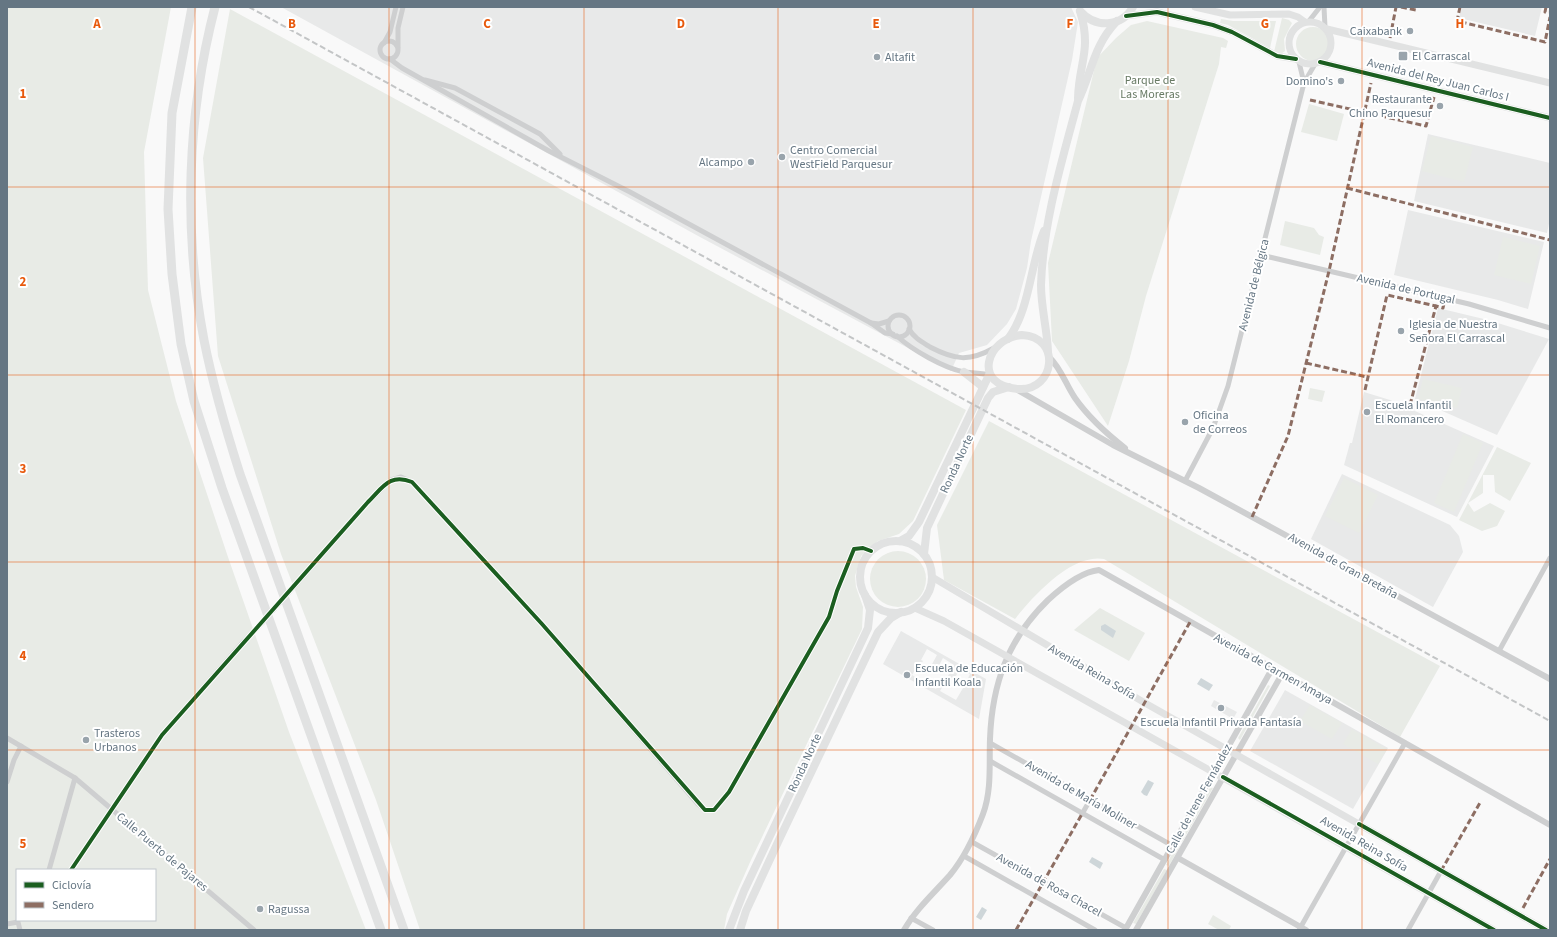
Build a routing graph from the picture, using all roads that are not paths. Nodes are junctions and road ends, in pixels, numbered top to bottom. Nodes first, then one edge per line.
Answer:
1 (192, 7) edge
2 (396, 7) edge
3 (403, 7) edge
4 (1133, 7) edge
5 (1194, 7) edge
6 (1320, 7) edge
7 (1324, 7) edge
8 (1078, 9) edge
9 (214, 10) edge
10 (1126, 16) junction
11 (1117, 21) junction
12 (1307, 22) junction
13 (1326, 28) junction
14 (384, 43) junction
15 (398, 47) junction
16 (390, 59) junction
17 (1298, 60) junction
18 (1318, 63) junction
19 (417, 77) junction
20 (1304, 83) junction
21 (1550, 83) edge
22 (1078, 100) junction
23 (1550, 118) edge
24 (562, 156) junction
25 (1047, 223) junction
26 (1261, 255) junction
27 (889, 321) junction
28 (871, 323) junction
29 (1550, 328) edge
30 (909, 329) junction
31 (895, 335) junction
32 (1008, 339) junction
33 (1000, 345) junction
34 (1049, 354) junction
35 (964, 372) junction
36 (989, 375) junction
37 (983, 387) junction
38 (1012, 388) junction
39 (1134, 456) junction
40 (1185, 481) junction
41 (900, 541) junction
42 (871, 551) junction
43 (924, 554) junction
44 (1550, 558) edge
45 (932, 577) junction
46 (291, 590) tunnel mouth
47 (865, 595) junction
48 (915, 608) junction
49 (901, 612) junction
50 (262, 623) tunnel mouth
51 (1022, 631) junction
52 (1499, 651) junction
53 (1007, 657) junction
54 (1272, 669) junction
55 (1282, 674) junction
56 (1550, 679) edge
57 (7, 738) edge
58 (990, 743) junction
59 (1405, 743) junction
60 (21, 746) junction
61 (1228, 749) junction
62 (1236, 754) junction
63 (990, 761) junction
64 (1214, 773) junction
65 (1223, 777) junction
66 (75, 778) junction
67 (7, 782) edge
68 (1090, 800) junction
69 (111, 809) junction
70 (1082, 814) junction
71 (1358, 824) junction
72 (1550, 825) edge
73 (972, 842) junction
74 (1173, 846) junction
75 (1346, 846) junction
76 (964, 856) junction
77 (1178, 858) junction
78 (1165, 860) junction
79 (49, 869) edge
80 (71, 869) edge
81 (1442, 871) junction
82 (1429, 893) junction
83 (911, 918) junction
84 (19, 921) edge
85 (7, 924) edge
86 (1126, 929) edge
87 (1302, 929) edge
88 (20, 930) edge
89 (254, 930) edge
90 (382, 930) edge
91 (404, 930) edge
92 (729, 930) edge
93 (740, 930) edge
94 (904, 930) edge
95 (933, 930) edge
96 (1095, 930) edge
97 (1136, 930) edge
98 (1408, 930) edge
99 (1494, 930) edge
100 (1546, 930) edge

1 - 90 highway
2 - 14 street
3 - 15 street
4 - 10 main road
5 - 12 main road
6 - 12 street
7 - 13 street
8 - 11 main road
8 - 22 main road, Avenida de Gran Bretaña
9 - 91 highway
10 - 11 main road
10 - 17 main road
11 - 22 main road, Avenida de Gran Bretaña
12 - 13 main road
12 - 17 main road
13 - 18 main road
13 - 21 main road, Avenida del Rey Juan Carlos I
14 - 15 street
14 - 16 street
15 - 16 street
16 - 19 street
17 - 18 main road
17 - 20 street
18 - 20 street
18 - 23 main road, Avenida del Rey Juan Carlos I
19 - 24 street
19 - 24 street
20 - 26 street, Avenida de Bélgica
22 - 25 main road, Avenida de Gran Bretaña
24 - 28 street
25 - 32 main road, Avenida de Gran Bretaña
25 - 34 main road, Avenida de Gran Bretaña
26 - 29 street, Avenida de Portugal
26 - 40 street, Avenida de Bélgica
27 - 28 street
27 - 30 street
27 - 31 street
28 - 31 street
30 - 31 street
30 - 33 street
31 - 35 street
32 - 33 main road
32 - 34 main road
33 - 36 main road
34 - 38 main road
34 - 39 street, Avenida de Gran Bretaña
35 - 36 street
35 - 37 main road
36 - 37 main road, Ronda Norte
36 - 38 main road
37 - 41 main road, Ronda Norte
38 - 39 street, Avenida de Gran Bretaña
38 - 43 main road, Ronda Norte
39 - 40 street, Avenida de Gran Bretaña
40 - 52 street, Avenida de Gran Bretaña
41 - 42 main road, Ronda Norte
41 - 43 main road
42 - 46 street
42 - 47 main road, Ronda Norte
43 - 45 main road, Ronda Norte
44 - 52 street
45 - 48 main road
45 - 51 main road, Avenida Reina Sofía
47 - 49 main road, Ronda Norte
47 - 92 main road, Ronda Norte
48 - 49 main road, Ronda Norte
48 - 53 main road, Avenida Reina Sofía
49 - 93 main road, Ronda Norte
50 - 69 street
51 - 53 street, Avenida de Carmen Amaya
51 - 54 street, Avenida de Carmen Amaya
51 - 61 main road, Avenida Reina Sofía
52 - 56 street, Avenida de Gran Bretaña
53 - 58 street, Avenida de Carmen Amaya
53 - 64 main road, Avenida Reina Sofía
54 - 55 street, Avenida de Carmen Amaya
54 - 61 street, Calle de Irene Fernández
55 - 59 street, Avenida de Carmen Amaya
55 - 62 street, Calle de Irene Fernández
57 - 60 street, Calle Puerto de Pajares
58 - 63 street, Avenida de Carmen Amaya
58 - 68 street, Avenida de María Moliner
59 - 71 street
59 - 72 street, Avenida de Carmen Amaya
60 - 66 street, Calle Puerto de Pajares
60 - 67 street
61 - 62 main road, Avenida Reina Sofía
61 - 64 street, Calle de Irene Fernández
62 - 65 street, Calle de Irene Fernández
62 - 71 main road, Avenida Reina Sofía
63 - 70 street, Avenida de María Moliner
63 - 73 street, Avenida de Carmen Amaya
64 - 65 main road, Avenida Reina Sofía
64 - 74 street, Calle de Irene Fernández
65 - 75 main road, Avenida Reina Sofía
65 - 77 street, Calle de Irene Fernández
66 - 69 street, Calle Puerto de Pajares
66 - 79 street
68 - 70 street
68 - 74 street, Avenida de María Moliner
69 - 80 street
69 - 89 street, Calle Puerto de Pajares
70 - 78 street, Avenida de María Moliner
71 - 75 street
71 - 81 main road, Avenida Reina Sofía
73 - 76 street, Avenida de Carmen Amaya
73 - 86 street, Avenida de Rosa Chacel
74 - 78 street, Calle de Irene Fernández
75 - 82 main road, Avenida Reina Sofía
75 - 87 street
76 - 83 street, Avenida de Carmen Amaya
76 - 96 street, Avenida de Rosa Chacel
77 - 87 street
77 - 97 street, Calle de Irene Fernández
78 - 86 street, Calle de Irene Fernández
81 - 82 street
81 - 100 main road, Avenida Reina Sofía
82 - 98 street
82 - 99 main road, Avenida Reina Sofía
83 - 94 street, Avenida de Carmen Amaya
83 - 95 street
84 - 85 street
84 - 88 street

